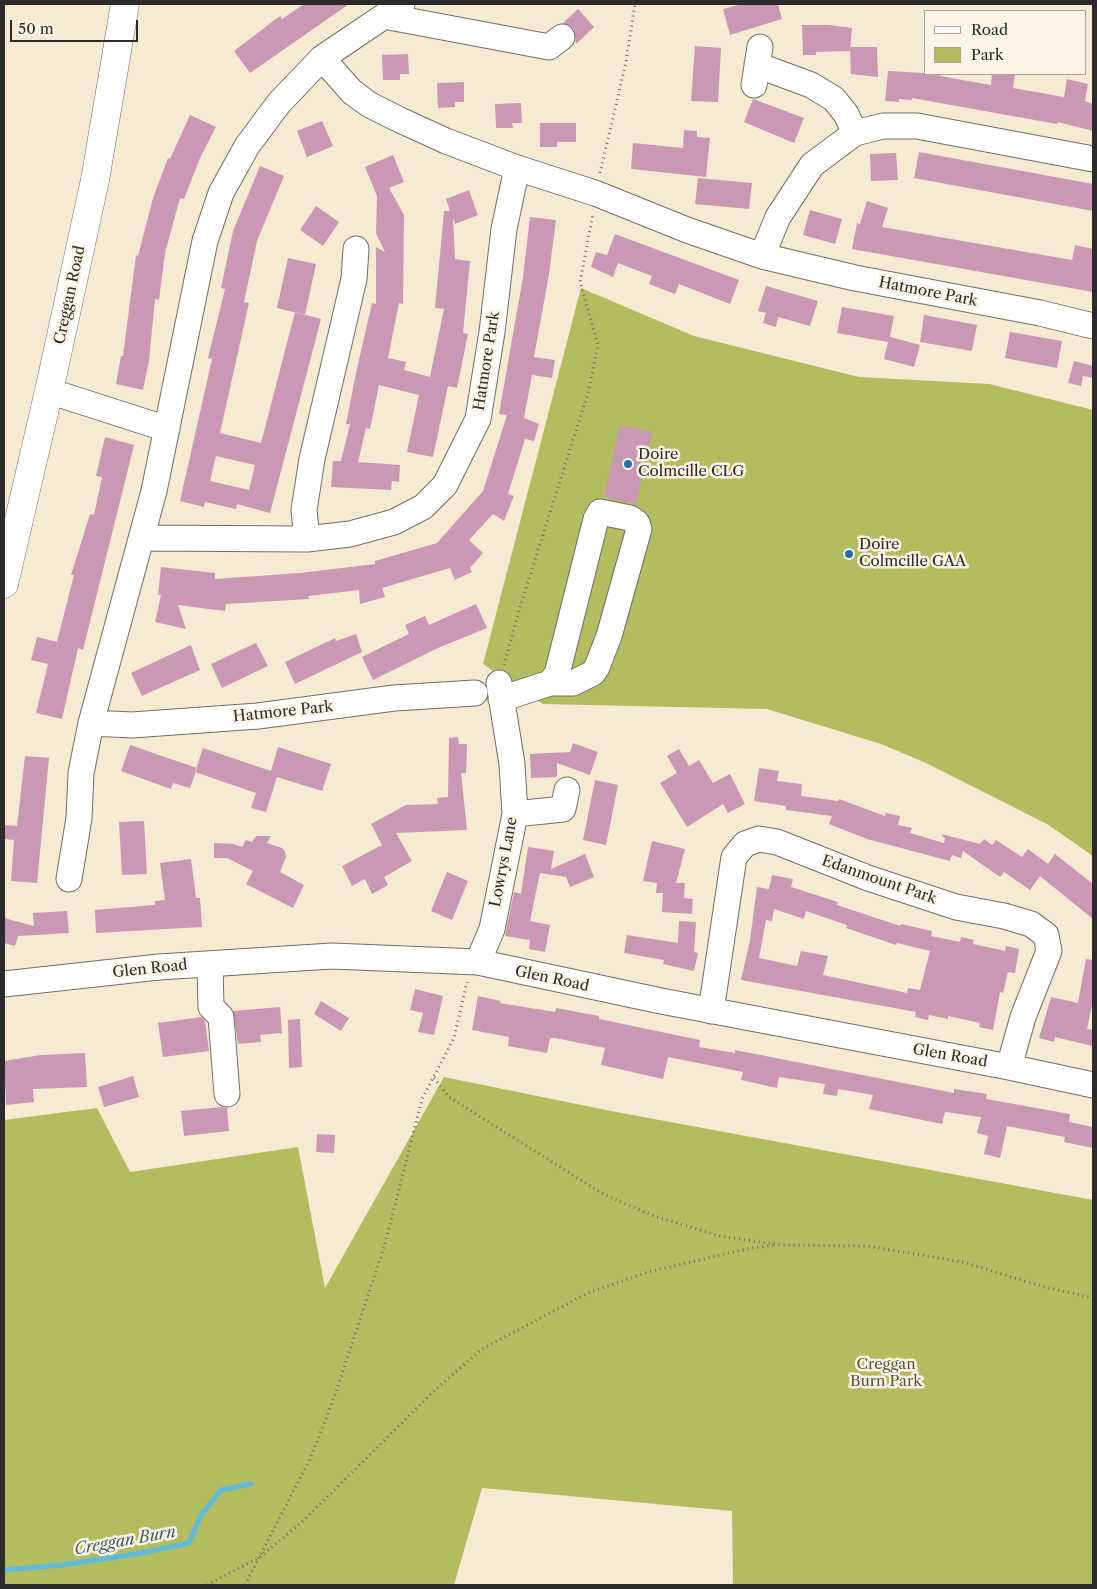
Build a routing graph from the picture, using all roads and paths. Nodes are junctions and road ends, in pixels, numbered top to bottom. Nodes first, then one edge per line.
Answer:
1 (125, 4) edge
2 (635, 4) edge
3 (393, 10) edge
4 (562, 37) dead end
5 (322, 58) junction
6 (757, 66) dead end
7 (855, 133) junction
8 (1093, 160) edge
9 (517, 168) junction
10 (595, 193) junction
11 (356, 249) dead end
12 (762, 256) junction
13 (1093, 326) edge
14 (49, 391) junction
15 (167, 430) junction
16 (142, 538) junction
17 (306, 539) junction
18 (4, 584) edge
19 (550, 683) junction
20 (508, 692) junction
21 (475, 693) dead end
22 (91, 723) junction
23 (564, 807) dead end
24 (515, 814) junction
25 (70, 879) dead end
26 (475, 962) junction
27 (210, 964) junction
28 (4, 984) edge
29 (711, 1011) junction
30 (1009, 1067) junction
31 (434, 1078) junction
32 (1093, 1085) edge
33 (227, 1094) dead end
34 (782, 1244) junction
35 (1093, 1298) edge
36 (260, 1557) junction
37 (207, 1585) edge
38 (245, 1585) edge

1 - 14 main road, Creggan Road
2 - 10 path
3 - 4 street
3 - 5 street
5 - 9 street, Hatmore Park
5 - 15 street
6 - 7 street
7 - 8 street
7 - 12 street
9 - 10 street, Hatmore Park
9 - 17 street, Hatmore Park
10 - 12 street, Hatmore Park
10 - 20 path
11 - 17 street
12 - 13 street, Hatmore Park
14 - 15 street
14 - 18 main road, Creggan Road
15 - 16 street
16 - 17 street, Hatmore Park
16 - 22 street
19 - 19 street
19 - 20 street
20 - 24 street, Lowrys Lane
21 - 22 street, Hatmore Park
22 - 25 street
23 - 24 street
24 - 26 street, Lowrys Lane
26 - 27 street, Glen Road
26 - 29 street, Glen Road
26 - 31 path
27 - 28 street, Glen Road
27 - 33 street
29 - 30 street, Glen Road
29 - 30 street, Edanmount Park
30 - 32 street, Glen Road
31 - 34 path
31 - 36 path
34 - 35 path
34 - 36 path
36 - 37 path
36 - 38 path

